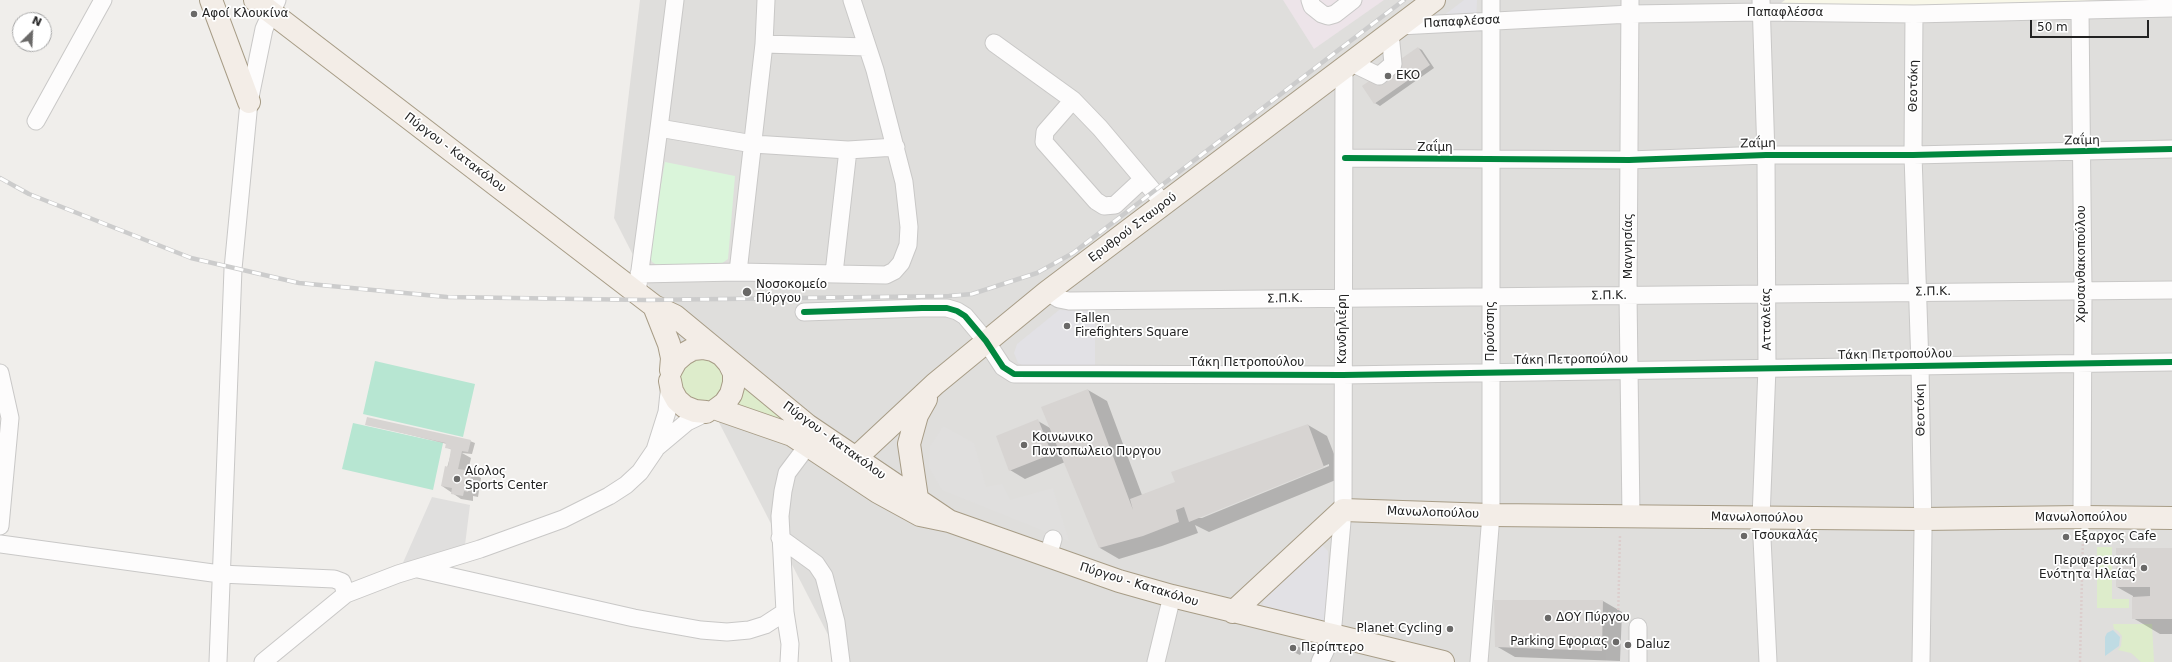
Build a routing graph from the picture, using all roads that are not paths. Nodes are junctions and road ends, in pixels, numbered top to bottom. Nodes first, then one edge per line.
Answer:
1 (103, 0) edge
2 (211, 0) edge
3 (675, 0) edge
4 (766, 0) edge
5 (852, 0) edge
6 (1310, 0) edge
7 (1353, 0) edge
8 (1434, 0) edge
9 (1491, 0) edge
10 (1777, 0) edge
11 (267, 4) edge
12 (1761, 6) edge
13 (1630, 7) edge
14 (2172, 8) edge
15 (2080, 11) junction
16 (1914, 14) junction
17 (1492, 20) junction
18 (1394, 30) junction
19 (994, 43) dead end
20 (764, 44) junction
21 (867, 47) junction
22 (1348, 66) junction
23 (1073, 100) junction
24 (249, 102) junction
25 (36, 120) dead end
26 (659, 128) junction
27 (753, 144) junction
28 (896, 147) junction
29 (2172, 149) edge
30 (848, 150) junction
31 (2081, 152) junction
32 (1766, 155) junction
33 (1913, 155) junction
34 (1346, 158) junction
35 (1493, 159) junction
36 (1629, 160) junction
37 (1143, 179) junction
38 (1164, 204) junction
39 (738, 272) junction
40 (834, 273) junction
41 (638, 283) junction
42 (2172, 290) edge
43 (2084, 291) junction
44 (1047, 292) junction
45 (1918, 292) junction
46 (1767, 294) junction
47 (1628, 295) junction
48 (1491, 297) junction
49 (1343, 298) junction
50 (654, 306) junction
51 (804, 312) dead end
52 (986, 342) junction
53 (722, 355) junction
54 (2172, 362) edge
55 (2082, 363) junction
56 (1920, 366) junction
57 (1768, 368) junction
58 (1630, 370) junction
59 (1492, 372) junction
60 (0, 373) edge
61 (671, 375) junction
62 (1343, 375) junction
63 (935, 384) junction
64 (711, 410) junction
65 (808, 445) junction
66 (655, 450) junction
67 (849, 464) junction
68 (917, 498) junction
69 (1342, 510) junction
70 (1491, 515) junction
71 (2082, 517) junction
72 (1761, 518) junction
73 (2172, 518) edge
74 (1922, 519) junction
75 (949, 521) junction
76 (1625, 523) junction
77 (0, 526) edge
78 (780, 538) junction
79 (0, 544) edge
80 (418, 569) junction
81 (220, 574) junction
82 (346, 594) junction
83 (1172, 596) junction
84 (785, 612) junction
85 (1233, 612) junction
86 (1638, 627) dead end
87 (1332, 636) junction
88 (1438, 661) edge
89 (218, 662) edge
90 (263, 662) edge
91 (789, 662) edge
92 (841, 662) edge
93 (1156, 662) edge
94 (1320, 662) edge
95 (1479, 662) edge
96 (1638, 662) edge
97 (1768, 662) edge
98 (1921, 662) edge

1 - 25 street
2 - 24 main road
3 - 26 street
4 - 20 street
5 - 21 street
6 - 7 street
8 - 18 main road, Ερυθρού Σταυρού
9 - 17 street, Προύσσης
10 - 12 street
11 - 24 street
11 - 41 main road, Πύργου - Κατακόλου
12 - 13 street, Παπαφλέσσα
12 - 16 street, Παπαφλέσσα
12 - 32 street, Ατταλείας
13 - 17 street, Παπαφλέσσα
13 - 36 street, Μαγνησίας
14 - 15 street, Παπαφλέσσα
15 - 16 street, Παπαφλέσσα
15 - 31 street, Χρυσανθακοπούλου
16 - 33 street, Θεοτόκη
17 - 18 street, Παπαφλέσσα
17 - 35 street, Προύσσης
18 - 22 main road, Ερυθρού Σταυρού
19 - 23 street
20 - 21 street
20 - 27 street
21 - 28 street
22 - 34 street, Κανδηλιέρη
22 - 38 main road, Ερυθρού Σταυρού
23 - 37 street
23 - 37 street
24 - 81 street
26 - 27 street
26 - 41 street
27 - 30 street
27 - 39 street
28 - 30 street
28 - 40 street
29 - 31 street, Ζαΐμη
30 - 40 street
31 - 33 street, Ζαΐμη
31 - 43 street, Χρυσανθακοπούλου
32 - 33 street, Ζαΐμη
32 - 36 street, Ζαΐμη
32 - 46 street, Ατταλείας
33 - 45 street, Θεοτόκη
34 - 35 street, Ζαΐμη
34 - 49 street, Κανδηλιέρη
35 - 36 street, Ζαΐμη
35 - 48 street, Προύσσης
36 - 47 street, Μαγνησίας
37 - 38 street
38 - 44 main road, Ερυθρού Σταυρού
39 - 40 street
39 - 41 street
41 - 50 main road, Πύργου - Κατακόλου
42 - 43 street, Σ.Π.Κ.
43 - 45 street, Σ.Π.Κ.
43 - 55 street, Χρυσανθακοπούλου
44 - 49 street, Σ.Π.Κ.
44 - 52 main road, Ερυθρού Σταυρού
45 - 46 street, Σ.Π.Κ.
45 - 56 street, Θεοτόκη
46 - 47 street, Σ.Π.Κ.
46 - 57 street, Ατταλείας
47 - 48 street, Σ.Π.Κ.
47 - 58 street, Μαγνησίας
48 - 49 street, Σ.Π.Κ.
48 - 59 street, Προύσσης
49 - 62 street, Κανδηλιέρη
50 - 53 main road, Πύργου - Κατακόλου
50 - 61 main road, Πύργου - Κατακόλου
51 - 52 street, Τάκη Πετροπούλου
52 - 62 street, Τάκη Πετροπούλου
52 - 63 main road, Ερυθρού Σταυρού
53 - 61 main road, Πύργου - Κατακόλου
53 - 64 main road, Πύργου - Κατακόλου
53 - 67 main road, Πύργου - Κατακόλου
54 - 55 street, Τάκη Πετροπούλου
55 - 56 street, Τάκη Πετροπούλου
55 - 71 street, Χρυσανθακοπούλου
56 - 57 street, Τάκη Πετροπούλου
56 - 74 street, Θεοτόκη
57 - 58 street, Τάκη Πετροπούλου
57 - 72 street, Ατταλείας
58 - 59 street, Τάκη Πετροπούλου
58 - 76 street, Μαγνησίας
59 - 62 street, Τάκη Πετροπούλου
59 - 70 street, Προύσσης
60 - 77 street
61 - 64 main road, Πύργου - Κατακόλου
61 - 66 street
62 - 69 street, Κανδηλιέρη
63 - 67 main road, Ερυθρού Σταυρού
63 - 68 main road
64 - 65 main road, Πύργου - Κατακόλου
64 - 66 street
65 - 67 main road, Πύργου - Κατακόλου
65 - 78 street
66 - 80 street
67 - 68 main road, Πύργου - Κατακόλου
67 - 75 main road, Πύργου - Κατακόλου
68 - 75 main road, Πύργου - Κατακόλου
69 - 70 main road, Μανωλοπούλου
69 - 85 main road
69 - 87 street, Κανδηλιέρη
70 - 76 main road, Μανωλοπούλου
70 - 95 street, Προύσσης
71 - 73 main road, Μανωλοπούλου
71 - 74 main road, Μανωλοπούλου
72 - 74 main road, Μανωλοπούλου
72 - 76 main road, Μανωλοπούλου
72 - 97 street, Ατταλείας
74 - 98 street, Θεοτόκη
75 - 83 main road, Πύργου - Κατακόλου
78 - 84 street
78 - 92 street
79 - 81 street
80 - 82 street
80 - 84 street
81 - 82 street
81 - 89 street
82 - 90 street
83 - 85 main road, Πύργου - Κατακόλου
83 - 93 street
84 - 91 street
85 - 87 main road, Πύργου - Κατακόλου
86 - 96 street
87 - 88 main road, Πύργου - Κατακόλου
87 - 94 street

